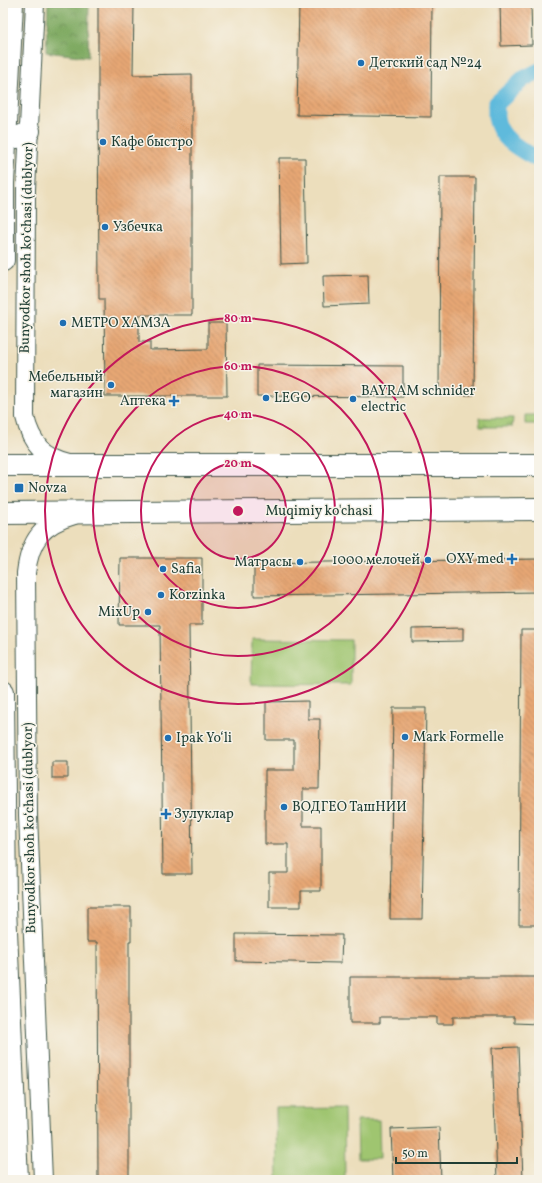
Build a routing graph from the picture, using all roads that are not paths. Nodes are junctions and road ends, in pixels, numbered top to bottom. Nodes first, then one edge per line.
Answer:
1 (12, 3) edge
2 (35, 3) edge
3 (6, 131) junction
4 (29, 131) junction
5 (3, 260) edge
6 (76, 464) junction
7 (539, 464) edge
8 (3, 465) edge
9 (539, 509) edge
10 (90, 512) junction
11 (3, 513) edge
12 (3, 692) edge
13 (17, 1180) edge
14 (43, 1180) edge

1 - 3 main road
2 - 4 street, Bunyodkor shoh koʻchasi (dublyor)
3 - 4 main road
3 - 5 main road
4 - 6 street, Bunyodkor shoh koʻchasi (dublyor)
6 - 7 main road
6 - 8 main road
9 - 10 main road, Muqimiy ko'chasi
10 - 11 main road, Muqimiy ko'chasi
10 - 14 street, Bunyodkor shoh koʻchasi (dublyor)
12 - 13 main road

